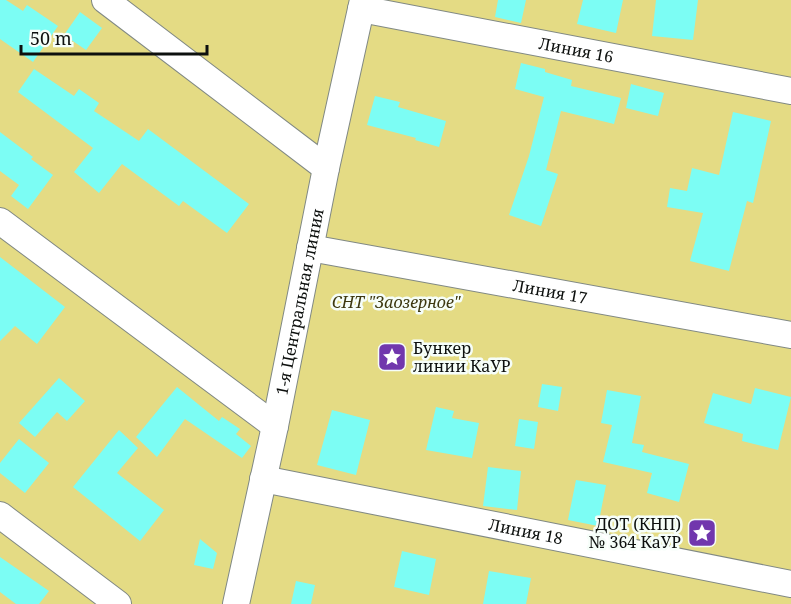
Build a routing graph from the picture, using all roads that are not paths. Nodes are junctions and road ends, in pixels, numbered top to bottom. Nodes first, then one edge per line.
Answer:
1 (105, 0) edge
2 (362, 4) edge
3 (791, 91) edge
4 (326, 168) junction
5 (0, 221) edge
6 (310, 248) junction
7 (791, 335) edge
8 (275, 426) junction
9 (263, 479) junction
10 (0, 515) edge
11 (791, 584) edge
12 (118, 604) edge
13 (236, 604) edge

1 - 4 street
2 - 3 street, Линия 16
2 - 4 street, 1-я Центральная линия
4 - 6 street, 1-я Центральная линия
5 - 8 street
6 - 7 street, Линия 17
6 - 8 street, 1-я Центральная линия
8 - 9 street, 1-я Центральная линия
9 - 11 street, Линия 18
9 - 13 street, 1-я Центральная линия
10 - 12 street

